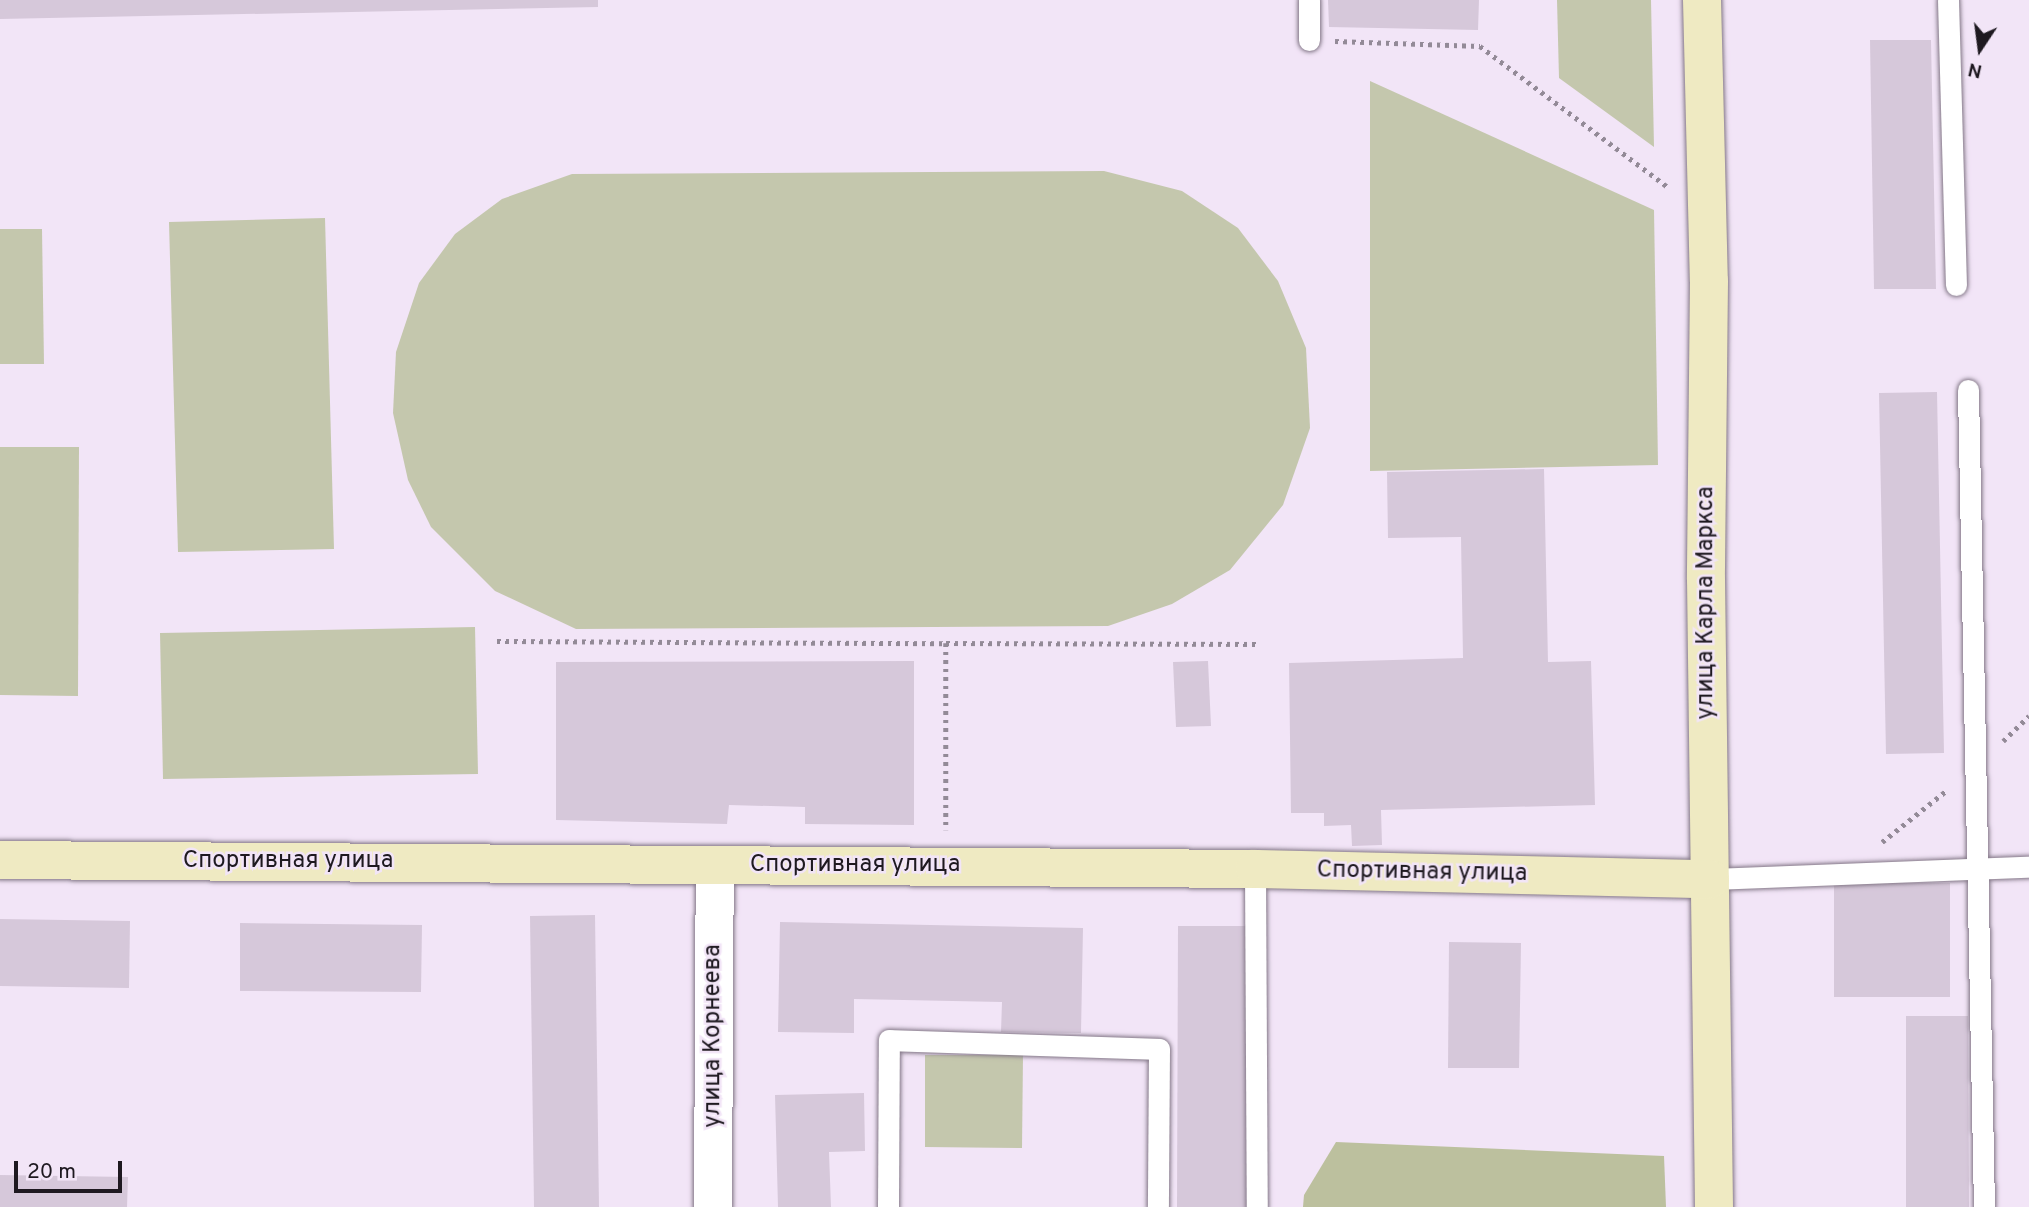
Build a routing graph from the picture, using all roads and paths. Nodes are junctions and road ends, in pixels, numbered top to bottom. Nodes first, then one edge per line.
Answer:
1 (1309, 0) edge
2 (1702, 0) edge
3 (1948, 0) edge
4 (1309, 40) joint
5 (1669, 187) dead end
6 (1956, 285) dead end
7 (1969, 390) dead end
8 (497, 641) dead end
9 (946, 643) junction
10 (1260, 644) dead end
11 (2029, 716) edge
12 (1975, 768) junction
13 (946, 835) dead end
14 (0, 860) edge
15 (715, 865) junction
16 (1977, 867) junction
17 (2029, 867) edge
18 (1255, 869) junction
19 (1843, 873) junction
20 (1710, 879) junction
21 (713, 1207) edge
22 (888, 1207) edge
23 (1158, 1207) edge
24 (1257, 1207) edge
25 (1714, 1207) edge
26 (1984, 1207) edge

1 - 4 lane
2 - 20 street, улица Карла Маркса
3 - 6 lane
4 - 5 path
7 - 12 lane
8 - 9 path
9 - 10 path
9 - 13 path
11 - 12 path
12 - 16 lane
12 - 19 path
14 - 15 street, Спортивная улица
15 - 18 street, Спортивная улица
15 - 21 street, улица Корнеева
16 - 17 lane
16 - 19 lane
16 - 26 lane
18 - 20 street, Спортивная улица
18 - 24 lane
19 - 20 lane
20 - 25 street, улица Карла Маркса
22 - 23 lane

